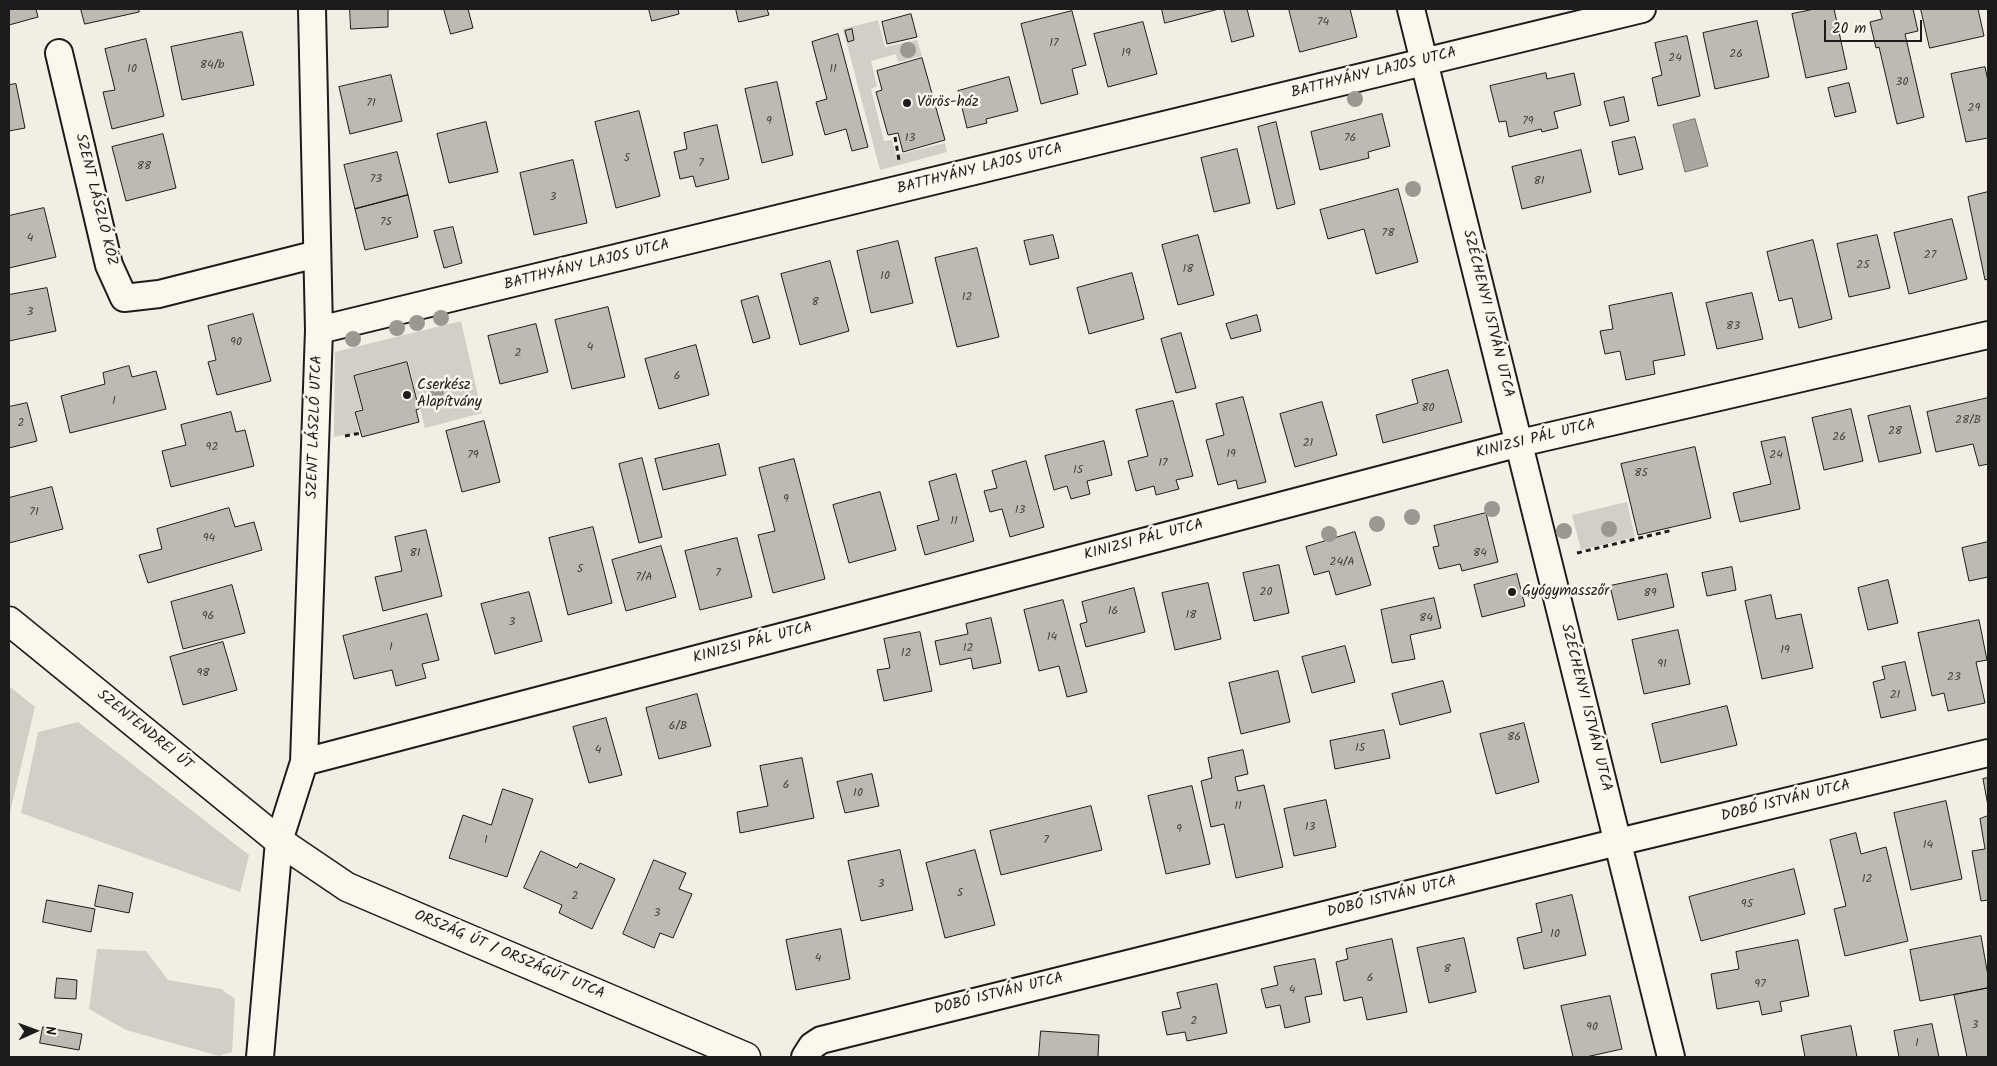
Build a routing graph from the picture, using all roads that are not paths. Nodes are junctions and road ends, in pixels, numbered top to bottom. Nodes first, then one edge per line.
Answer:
1 (312, 9) edge
2 (1410, 9) edge
3 (1642, 9) edge
4 (59, 53) dead end
5 (1424, 61) junction
6 (317, 254) junction
7 (319, 330) junction
8 (1988, 335) edge
9 (1520, 443) junction
10 (9, 621) edge
11 (1988, 753) edge
12 (304, 762) junction
13 (278, 841) junction
14 (1618, 842) junction
15 (260, 1057) edge
16 (746, 1057) edge
17 (805, 1057) edge
18 (1671, 1057) edge

1 - 6 street, SZENT LÁSZLÓ UTCA
2 - 5 street, SZÉCHENYI ISTVÁN UTCA
3 - 5 street, BATTHYÁNY LAJOS UTCA
4 - 6 street, SZENT LÁSZLÓ KÖZ
5 - 7 street, BATTHYÁNY LAJOS UTCA
5 - 9 street, SZÉCHENYI ISTVÁN UTCA
6 - 7 street, SZENT LÁSZLÓ UTCA
7 - 12 street, SZENT LÁSZLÓ UTCA
8 - 9 street, KINIZSI PÁL UTCA
9 - 12 street, KINIZSI PÁL UTCA
9 - 14 street, SZÉCHENYI ISTVÁN UTCA
10 - 13 main road, SZENTENDREI ÚT
11 - 14 street, DOBÓ ISTVÁN UTCA
12 - 13 street, SZENT LÁSZLÓ UTCA
13 - 15 street, SZENT LÁSZLÓ UTCA
13 - 16 main road, ORSZÁG ÚT / ORSZÁGÚT UTCA
14 - 17 street, DOBÓ ISTVÁN UTCA
14 - 18 street, SZÉCHENYI ISTVÁN UTCA

